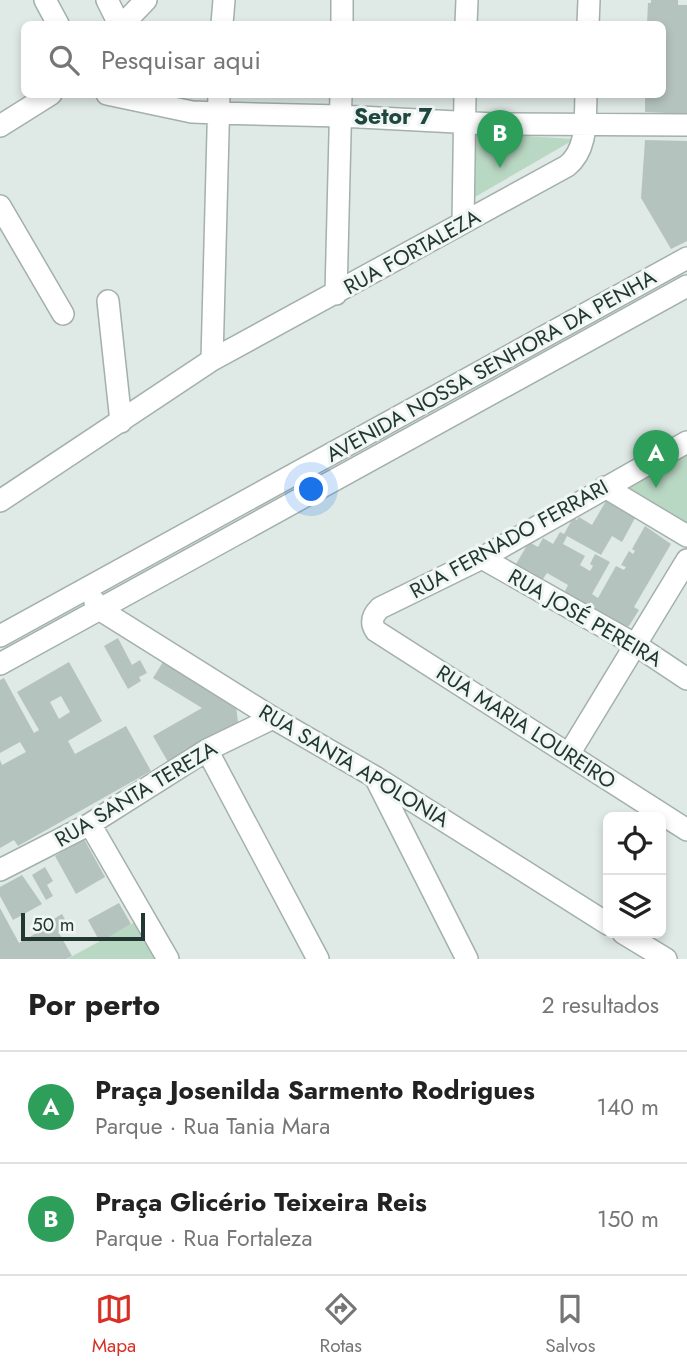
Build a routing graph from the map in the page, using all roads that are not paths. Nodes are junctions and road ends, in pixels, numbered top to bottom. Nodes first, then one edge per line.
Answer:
1 (45, 0) edge
2 (107, 0) edge
3 (146, 0) edge
4 (224, 0) edge
5 (342, 0) edge
6 (467, 0) edge
7 (589, 0) edge
8 (56, 21) edge
9 (119, 21) edge
10 (124, 21) edge
11 (222, 21) edge
12 (342, 21) edge
13 (466, 21) edge
14 (588, 21) edge
15 (44, 98) edge
16 (126, 98) edge
17 (465, 98) edge
18 (586, 98) edge
19 (218, 104) edge
20 (341, 105) edge
21 (464, 122) junction
22 (585, 123) junction
23 (0, 125) edge
24 (687, 125) edge
25 (0, 206) edge
26 (464, 223) junction
27 (687, 258) edge
28 (687, 286) edge
29 (336, 294) junction
30 (108, 301) dead end
31 (63, 314) dead end
32 (585, 314) junction
33 (597, 335) junction
34 (212, 360) junction
35 (121, 422) junction
36 (687, 442) edge
37 (321, 459) junction
38 (334, 480) junction
39 (605, 487) junction
40 (0, 501) edge
41 (207, 522) junction
42 (687, 536) edge
43 (219, 544) junction
44 (482, 558) junction
45 (687, 560) edge
46 (87, 588) junction
47 (99, 610) junction
48 (372, 619) joint
49 (0, 636) edge
50 (636, 645) junction
51 (0, 664) edge
52 (687, 679) edge
53 (272, 718) junction
54 (207, 750) junction
55 (569, 754) junction
56 (375, 777) junction
57 (90, 824) junction
58 (687, 830) edge
59 (0, 870) edge
60 (603, 920) edge
61 (630, 938) edge
62 (653, 956) edge
63 (168, 959) edge
64 (318, 959) edge
65 (467, 959) edge

1 - 8 street
2 - 9 street
3 - 10 street
4 - 11 street
5 - 12 street
6 - 13 street
7 - 14 street
15 - 23 street
16 - 19 street
17 - 21 street
18 - 22 street, RUA FORTALEZA
19 - 20 street
19 - 34 street
20 - 21 street
20 - 29 street
21 - 22 street
21 - 26 street
22 - 24 street
22 - 26 street, RUA FORTALEZA
25 - 31 street
26 - 29 street, RUA FORTALEZA
27 - 32 street, AVENIDA NOSSA SENHORA DA PENHA
28 - 33 street, AVENIDA NOSSA SENHORA DA PENHA
29 - 34 street, RUA FORTALEZA
30 - 35 street
32 - 33 street
32 - 37 street, AVENIDA NOSSA SENHORA DA PENHA
33 - 38 street, AVENIDA NOSSA SENHORA DA PENHA
34 - 35 street, RUA FORTALEZA
35 - 40 street, RUA FORTALEZA
36 - 39 street, RUA FERNADO FERRARI
37 - 38 street
37 - 41 street, AVENIDA NOSSA SENHORA DA PENHA
38 - 43 street, AVENIDA NOSSA SENHORA DA PENHA
39 - 42 street
39 - 44 street, RUA FERNADO FERRARI
41 - 43 street
41 - 46 street, AVENIDA NOSSA SENHORA DA PENHA
43 - 47 street, AVENIDA NOSSA SENHORA DA PENHA
44 - 48 street, RUA FERNADO FERRARI
44 - 50 street, RUA JOSÉ PEREIRA
45 - 50 street
46 - 47 street
46 - 49 street, AVENIDA NOSSA SENHORA DA PENHA
47 - 51 street, AVENIDA NOSSA SENHORA DA PENHA
47 - 53 street, RUA SANTA APOLONIA
48 - 55 street, RUA MARIA LOUREIRO
50 - 52 street, RUA JOSÉ PEREIRA
50 - 55 street
53 - 54 street, RUA SANTA TEREZA
53 - 56 street, RUA SANTA APOLONIA
54 - 57 street, RUA SANTA TEREZA
54 - 64 street
55 - 58 street, RUA MARIA LOUREIRO
56 - 60 street, RUA SANTA APOLONIA
56 - 65 street
57 - 59 street, RUA SANTA TEREZA
57 - 63 street
61 - 62 street

